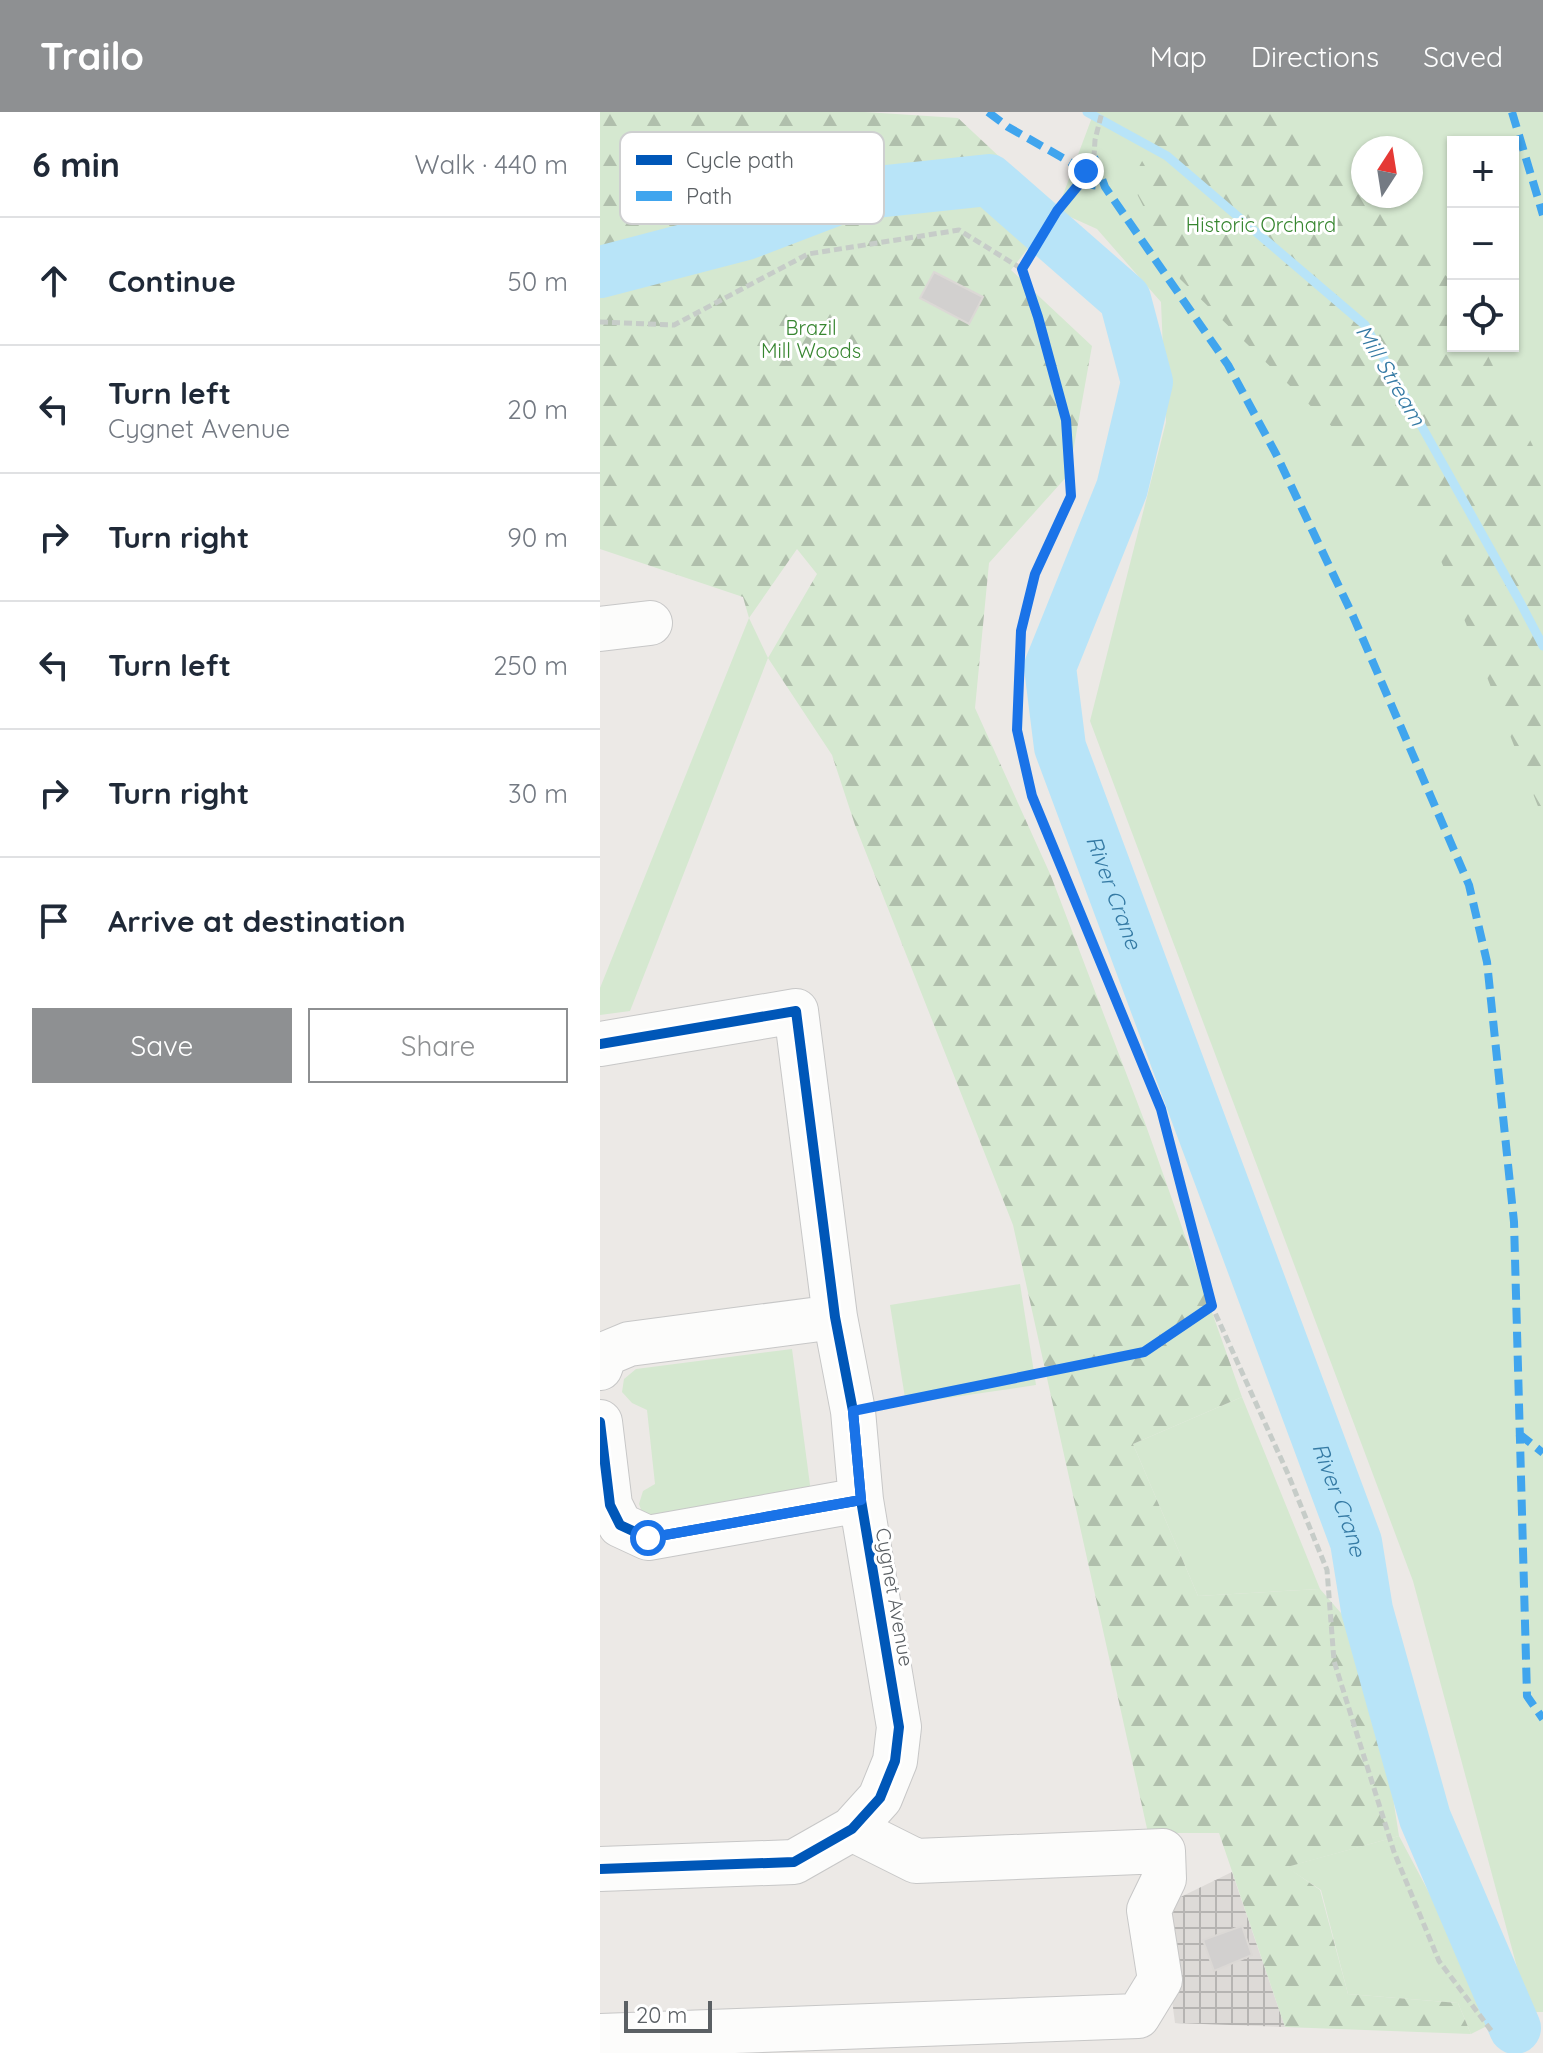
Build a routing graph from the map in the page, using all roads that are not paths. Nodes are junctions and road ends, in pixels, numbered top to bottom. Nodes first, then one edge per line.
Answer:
1 (650, 623) dead end
2 (600, 629) edge
3 (600, 1044) edge
4 (835, 1317) junction
5 (600, 1368) edge
6 (600, 1422) edge
7 (861, 1500) junction
8 (852, 1829) junction
9 (600, 1869) edge
10 (600, 2036) edge

1 - 2 street
3 - 4 street, Cygnet Avenue
4 - 5 street
4 - 7 street, Cygnet Avenue
6 - 7 street
7 - 8 street, Cygnet Avenue
8 - 9 street, Cygnet Avenue
8 - 10 street

